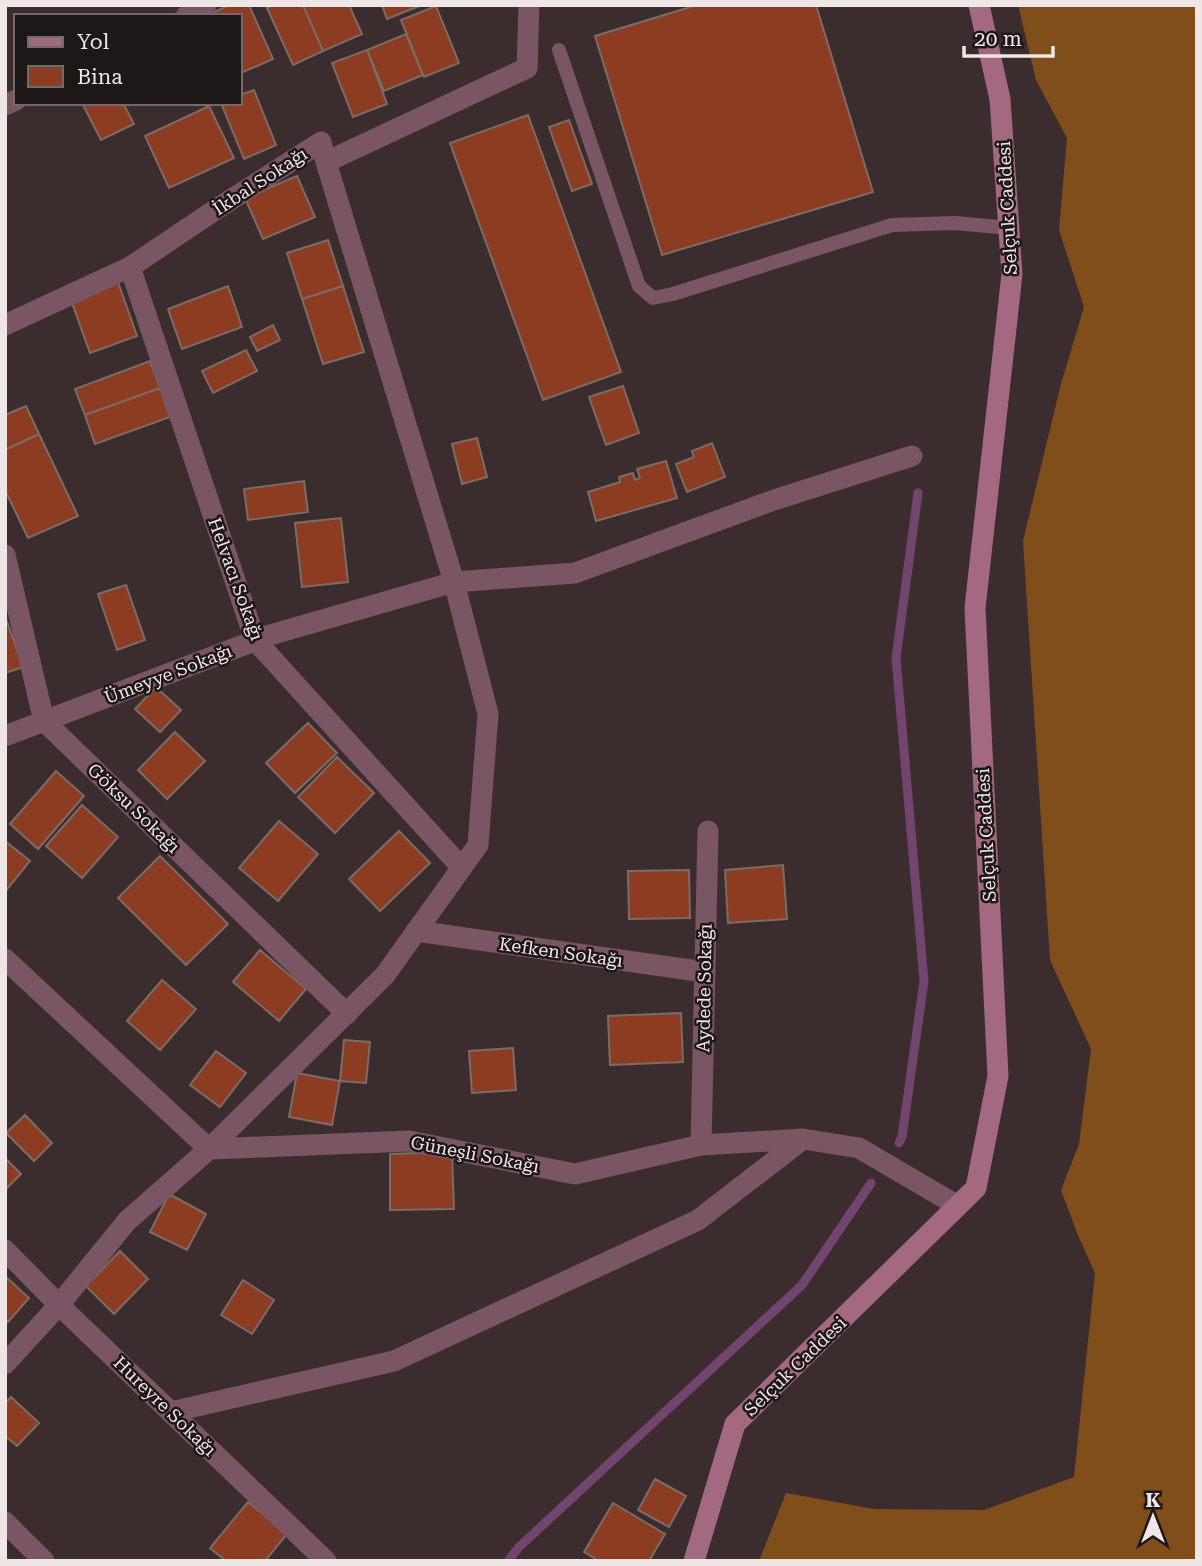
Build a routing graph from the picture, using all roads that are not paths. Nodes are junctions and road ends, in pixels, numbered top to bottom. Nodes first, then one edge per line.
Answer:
1 (206, 5) edge
2 (529, 5) edge
3 (979, 5) edge
4 (190, 14) edge
5 (559, 50) dead end
6 (327, 162) junction
7 (1009, 228) junction
8 (130, 267) junction
9 (5, 325) edge
10 (912, 456) dead end
11 (5, 555) edge
12 (454, 582) junction
13 (255, 640) junction
14 (44, 721) junction
15 (5, 736) edge
16 (708, 831) dead end
17 (462, 868) junction
18 (416, 932) junction
19 (5, 959) edge
20 (705, 972) junction
21 (347, 1014) junction
22 (803, 1139) junction
23 (701, 1145) junction
24 (209, 1149) junction
25 (958, 1206) junction
26 (5, 1250) edge
27 (59, 1305) junction
28 (5, 1364) edge
29 (171, 1412) junction
30 (5, 1522) edge
31 (44, 1561) edge
32 (326, 1561) edge
33 (694, 1561) edge

1 - 4 street
2 - 6 street, İkbal Sokağı
3 - 7 street, Selçuk Caddesi
5 - 7 lane
6 - 8 street, İkbal Sokağı
6 - 12 street
7 - 25 street, Selçuk Caddesi
8 - 9 street, İkbal Sokağı
8 - 13 street, Helvacı Sokağı
10 - 12 street, Ümeyye Sokağı
11 - 14 street
12 - 13 street, Ümeyye Sokağı
12 - 17 street
13 - 14 street, Ümeyye Sokağı
13 - 17 street, Helvacı Sokağı
14 - 15 street, Ümeyye Sokağı
14 - 21 street, Göksu Sokağı
16 - 20 street, Aydede Sokağı
17 - 18 street
18 - 20 street, Kefken Sokağı
18 - 21 street
19 - 24 street
20 - 23 street, Aydede Sokağı
21 - 24 street
22 - 23 street, Güneşli Sokağı
22 - 25 street, Güneşli Sokağı
22 - 29 street
23 - 24 street, Güneşli Sokağı
24 - 27 street
25 - 33 street, Selçuk Caddesi
26 - 27 street, Hureyre Sokağı
27 - 28 street
27 - 29 street, Hureyre Sokağı
29 - 32 street, Hureyre Sokağı
30 - 31 street

